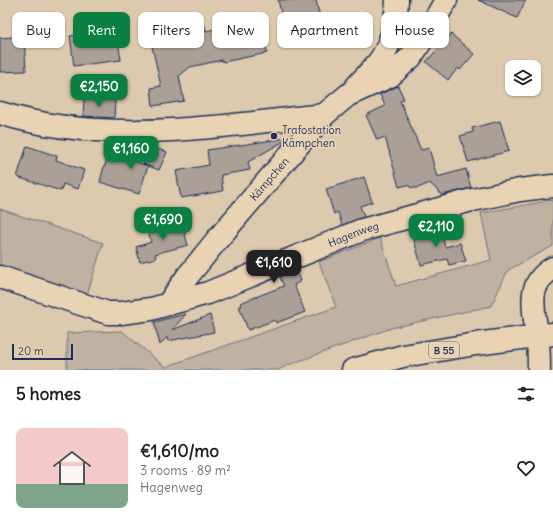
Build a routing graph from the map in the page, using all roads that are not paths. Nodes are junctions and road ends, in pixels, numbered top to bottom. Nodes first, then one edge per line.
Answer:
1 (397, 0) edge
2 (446, 0) edge
3 (348, 95) junction
4 (0, 113) edge
5 (324, 115) junction
6 (553, 186) edge
7 (553, 268) edge
8 (0, 277) edge
9 (168, 304) junction
10 (545, 335) edge
11 (353, 370) edge
12 (540, 370) edge

1 - 3 street
2 - 3 street, Kämpchen
3 - 5 street, Kämpchen
4 - 5 street
5 - 9 street, Kämpchen
6 - 9 street, Hagenweg
7 - 10 street
8 - 9 street, Hagenweg
10 - 11 street, B 55
10 - 12 street

